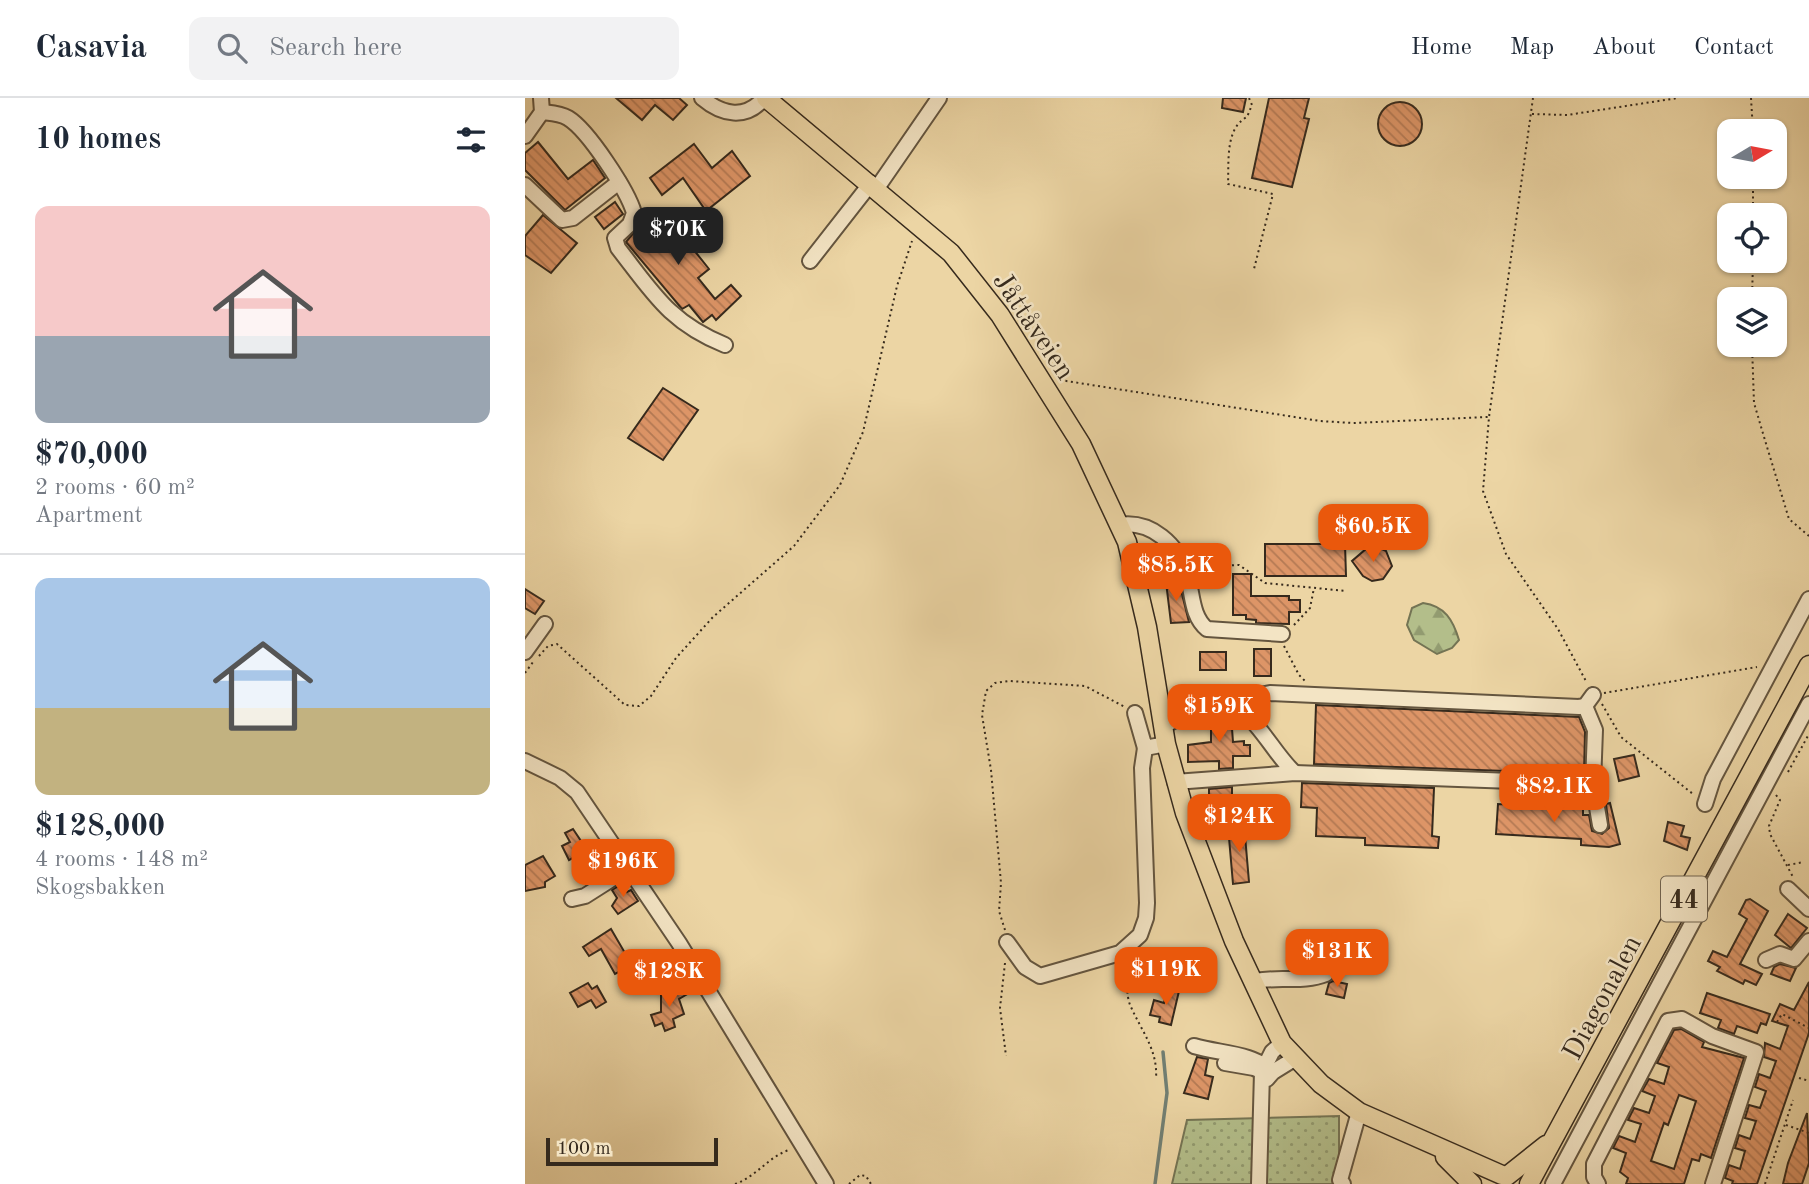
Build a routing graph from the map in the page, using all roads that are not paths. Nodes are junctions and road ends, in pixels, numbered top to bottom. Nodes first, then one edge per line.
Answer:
1 (702, 98) edge
2 (765, 98) edge
3 (939, 98) edge
4 (541, 105) edge
5 (525, 136) edge
6 (619, 182) junction
7 (525, 186) edge
8 (874, 186) junction
9 (810, 261) dead end
10 (725, 345) dead end
11 (1119, 525) junction
12 (1809, 599) edge
13 (545, 624) dead end
14 (1282, 634) road end
15 (528, 642) edge
16 (1809, 665) edge
17 (1230, 701) junction
18 (1809, 704) edge
19 (1135, 713) road end
20 (1164, 735) junction
21 (1145, 748) junction
22 (525, 761) edge
23 (1295, 773) junction
24 (1175, 782) junction
25 (1593, 784) junction
26 (1705, 804) road end
27 (1600, 825) dead end
28 (629, 868) junction
29 (1788, 889) road end
30 (572, 899) dead end
31 (1809, 909) edge
32 (1809, 941) edge
33 (1007, 942) road end
34 (1766, 960) dead end
35 (1326, 974) dead end
36 (1252, 982) junction
37 (1282, 1043) junction
38 (1194, 1046) dead end
39 (1294, 1059) junction
40 (1225, 1063) dead end
41 (1266, 1074) junction
42 (1359, 1112) junction
43 (1558, 1132) junction
44 (1425, 1143) junction
45 (1508, 1178) edge
46 (826, 1184) edge
47 (1259, 1184) edge
48 (1343, 1184) edge
49 (1472, 1184) edge
50 (1481, 1184) edge
51 (1529, 1184) edge
52 (1553, 1184) edge
53 (1598, 1184) edge
54 (1713, 1184) edge

1 - 2 street, Jåttåveien
2 - 8 main road, Jåttåveien
3 - 8 street
4 - 5 street
4 - 6 street
6 - 7 street
6 - 10 street
8 - 9 street
8 - 11 main road, Jåttåveien
11 - 14 street
11 - 20 main road, Jåttåveien
12 - 26 street
13 - 15 street
16 - 43 main road, Diagonalen / 44
17 - 20 street
17 - 23 street
17 - 25 street
18 - 52 street
19 - 21 street
20 - 21 street
20 - 24 main road, Jåttåveien
21 - 33 street
22 - 28 street
23 - 24 street
23 - 25 street
24 - 36 main road, Jåttåveien
25 - 27 street
28 - 30 street
28 - 46 street
29 - 31 street
32 - 34 street
35 - 36 street
36 - 37 main road, Jåttåveien
37 - 39 main road, Jåttåveien
37 - 41 street
38 - 41 street
39 - 41 street
39 - 42 main road, Jåttåveien
40 - 41 street
41 - 47 street
42 - 44 main road, Jåttåveien
42 - 48 street
43 - 45 main road, Diagonalen / 44
43 - 51 main road, Diagonalen / 44
44 - 45 main road, Jåttåveien
44 - 49 main road, Jåttåveien
45 - 50 main road, 44
53 - 54 street

